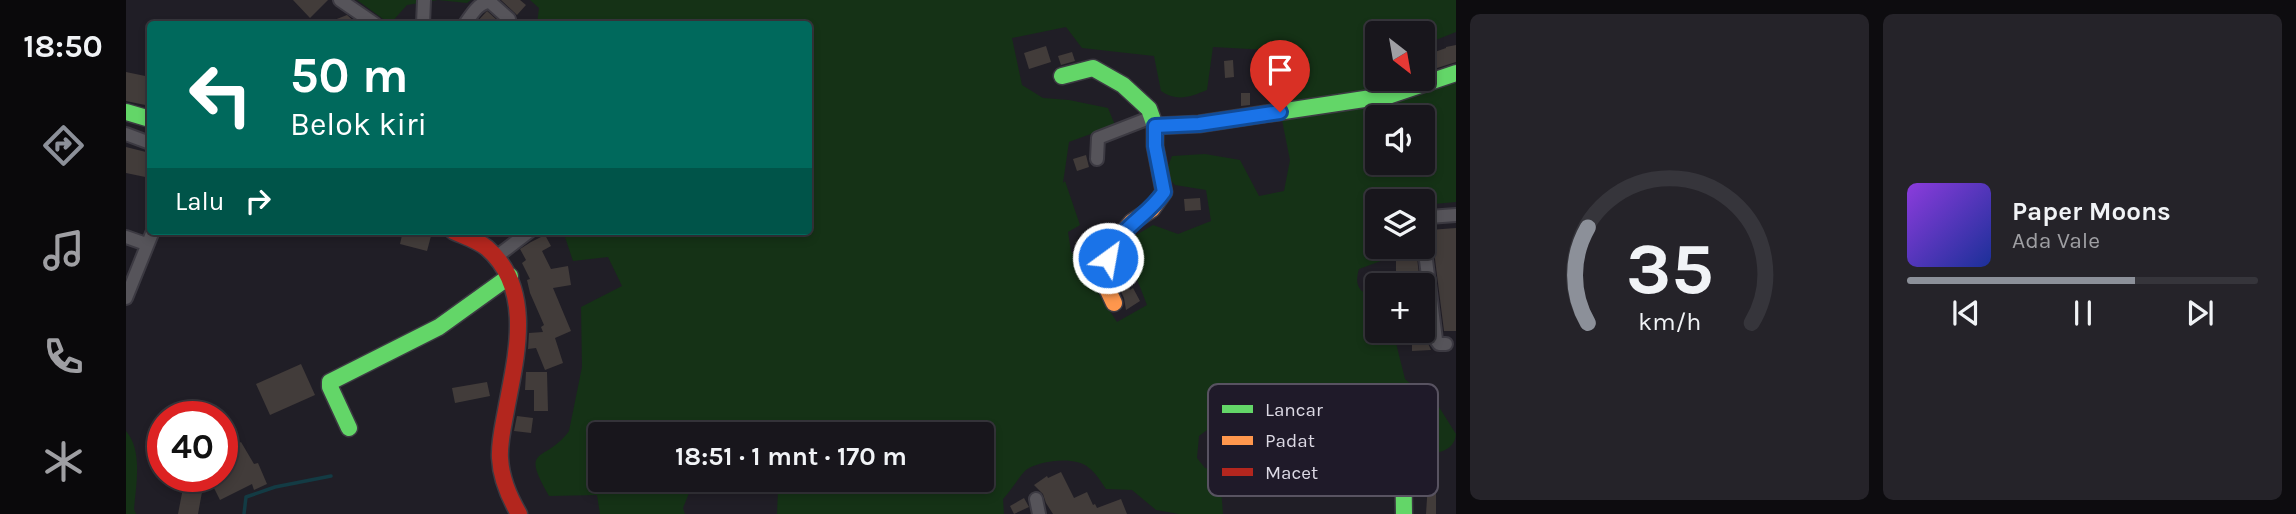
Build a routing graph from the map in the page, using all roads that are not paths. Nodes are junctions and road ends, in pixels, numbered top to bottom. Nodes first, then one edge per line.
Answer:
1 (340, 0) edge
2 (424, 0) edge
3 (509, 19) dead end
4 (370, 21) edge
5 (423, 21) edge
6 (467, 21) edge
7 (1456, 73) edge
8 (1062, 76) dead end
9 (126, 112) edge
10 (147, 118) edge
11 (1153, 122) junction
12 (126, 134) edge
13 (147, 142) edge
14 (1097, 159) dead end
15 (1456, 215) edge
16 (1435, 217) edge
17 (151, 235) edge
18 (463, 235) edge
19 (525, 235) edge
20 (126, 237) edge
21 (146, 244) junction
22 (496, 257) junction
23 (1426, 259) edge
24 (510, 276) junction
25 (126, 298) edge
26 (1114, 303) dead end
27 (1446, 344) dead end
28 (349, 428) dead end
29 (1404, 496) edge
30 (1036, 499) dead end
31 (519, 514) edge
32 (1039, 514) edge
33 (1404, 514) edge

1 - 4 street
2 - 5 street
3 - 6 street
7 - 11 street
8 - 11 street
9 - 10 street
11 - 14 street
11 - 26 street
12 - 13 street
15 - 16 street
17 - 21 street
18 - 22 street
19 - 22 street
20 - 21 street
21 - 25 street
22 - 24 street
23 - 27 street
24 - 28 street
24 - 31 street
29 - 33 street
30 - 32 street

